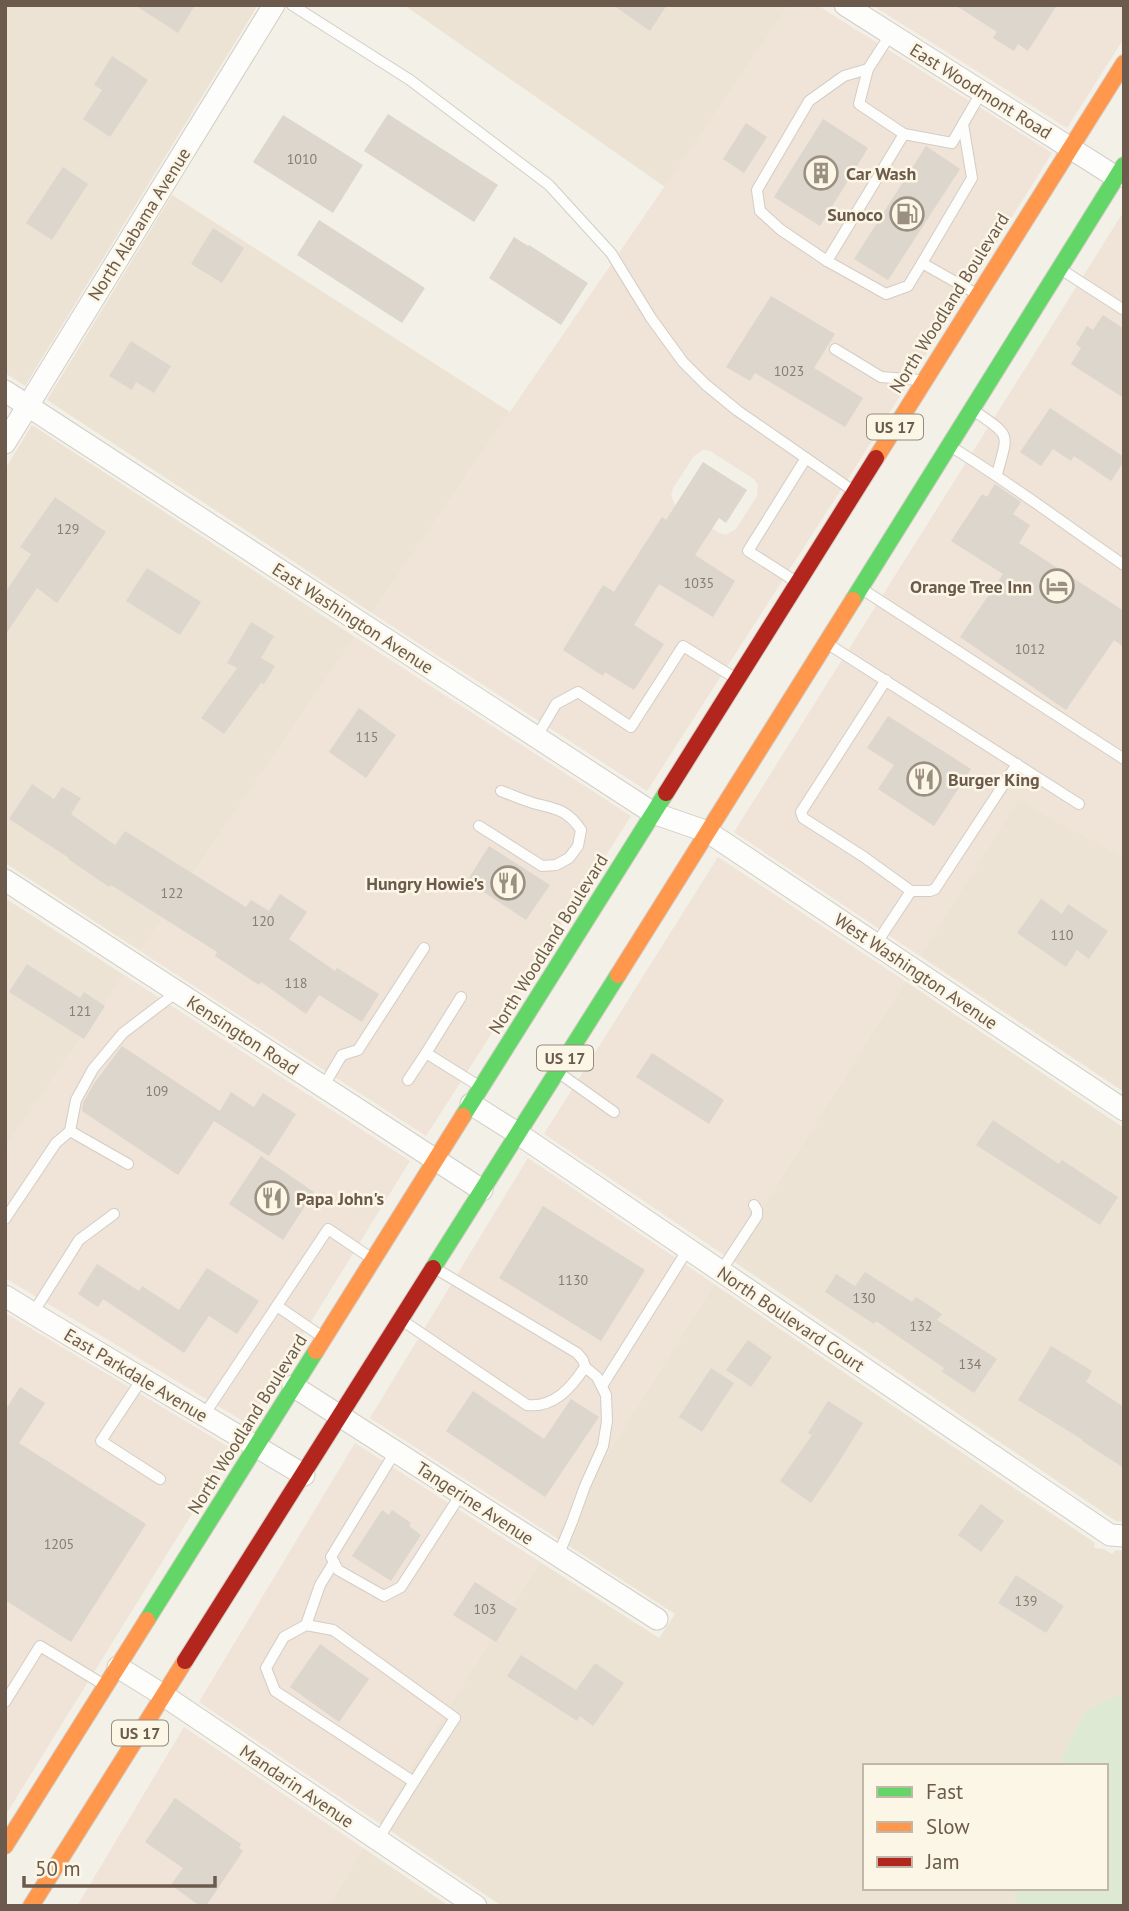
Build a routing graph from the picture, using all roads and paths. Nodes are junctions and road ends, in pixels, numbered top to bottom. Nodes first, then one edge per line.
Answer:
1 (274, 5) edge
2 (292, 5) edge
3 (845, 5) edge
4 (890, 35) junction
5 (1124, 63) edge
6 (868, 69) junction
7 (982, 91) junction
8 (963, 124) junction
9 (904, 134) junction
10 (1070, 147) junction
11 (1121, 175) edge
12 (827, 261) junction
13 (922, 262) junction
14 (1059, 269) junction
15 (977, 295) junction
16 (1124, 310) edge
17 (835, 349) dead end
18 (924, 381) junction
19 (5, 391) edge
20 (28, 405) junction
21 (972, 409) junction
22 (5, 443) edge
23 (949, 445) junction
24 (806, 458) junction
25 (997, 474) junction
26 (855, 492) junction
27 (1124, 565) edge
28 (797, 583) junction
29 (860, 588) junction
30 (826, 643) junction
31 (737, 679) junction
32 (886, 680) junction
33 (536, 738) junction
34 (1124, 759) edge
35 (1017, 764) junction
36 (502, 791) dead end
37 (1079, 804) dead end
38 (653, 813) junction
39 (479, 826) dead end
40 (708, 832) junction
41 (5, 880) edge
42 (911, 891) junction
43 (876, 944) junction
44 (424, 948) dead end
45 (177, 992) junction
46 (461, 997) dead end
47 (426, 1053) junction
48 (556, 1072) junction
49 (408, 1080) dead end
50 (323, 1087) junction
51 (476, 1096) junction
52 (1124, 1110) edge
53 (614, 1112) dead end
54 (71, 1131) junction
55 (517, 1133) junction
56 (435, 1160) junction
57 (128, 1164) dead end
58 (482, 1190) junction
59 (754, 1205) dead end
60 (114, 1214) dead end
61 (5, 1220) edge
62 (688, 1249) junction
63 (373, 1259) junction
64 (433, 1267) junction
65 (721, 1271) junction
66 (5, 1296) edge
67 (276, 1306) junction
68 (33, 1313) junction
69 (400, 1319) junction
70 (324, 1338) junction
71 (585, 1367) junction
72 (142, 1378) junction
73 (293, 1386) junction
74 (602, 1386) junction
75 (204, 1415) junction
76 (340, 1416) junction
77 (256, 1446) junction
78 (395, 1452) junction
79 (303, 1475) junction
80 (160, 1479) dead end
81 (461, 1494) junction
82 (1117, 1536) edge
83 (558, 1556) junction
84 (334, 1562) junction
85 (657, 1619) dead end
86 (306, 1625) junction
87 (118, 1667) junction
88 (106, 1686) junction
89 (163, 1695) junction
90 (5, 1702) edge
91 (414, 1782) junction
92 (7, 1838) edge
93 (378, 1840) junction
94 (31, 1906) edge
95 (476, 1906) edge

1 - 20 street, North Alabama Avenue
2 - 24 lane
3 - 4 street, East Woodmont Road
4 - 6 lane
4 - 7 street, East Woodmont Road
5 - 10 main road, North Woodland Boulevard / US 17
6 - 9 lane
6 - 12 lane
7 - 8 lane
7 - 10 street, East Woodmont Road
8 - 9 lane
8 - 13 lane
9 - 12 lane
10 - 11 street, East Woodmont Road
10 - 15 main road, North Woodland Boulevard / US 17
11 - 14 main road, US 17
12 - 13 lane
13 - 15 lane
14 - 16 lane
14 - 21 main road, US 17
15 - 18 main road, North Woodland Boulevard / US 17
17 - 18 lane
18 - 26 main road, North Woodland Boulevard / US 17
19 - 20 street, East Washington Avenue
20 - 22 street, North Alabama Avenue
20 - 33 street, East Washington Avenue
21 - 23 main road, US 17
21 - 25 lane
23 - 25 lane
23 - 29 main road, US 17
24 - 26 lane
24 - 28 lane
25 - 27 lane
26 - 28 main road, North Woodland Boulevard / US 17
28 - 31 main road, North Woodland Boulevard / US 17
29 - 30 main road, US 17
29 - 34 lane
30 - 32 lane
30 - 40 main road, US 17
31 - 33 lane
31 - 38 main road, North Woodland Boulevard / US 17
32 - 35 lane
32 - 42 lane
33 - 38 street, East Washington Avenue
35 - 37 lane
35 - 42 lane
36 - 39 lane
38 - 40 street, East Washington Avenue
38 - 51 main road, North Woodland Boulevard / US 17
40 - 43 street, West Washington Avenue
40 - 48 main road, US 17
41 - 45 street, Kensington Road
42 - 43 lane
43 - 52 street, West Washington Avenue
44 - 50 lane
45 - 50 street, Kensington Road
45 - 54 lane
46 - 47 lane
47 - 49 lane
47 - 51 lane
48 - 53 lane
48 - 55 main road, US 17
50 - 56 street, Kensington Road
51 - 55 street, North Boulevard Court
51 - 56 main road, North Woodland Boulevard / US 17
54 - 57 lane
54 - 61 lane
55 - 58 main road, US 17
55 - 62 street, North Boulevard Court
56 - 58 street, Kensington Road
56 - 63 main road, North Woodland Boulevard / US 17
58 - 64 main road, US 17
59 - 65 lane
60 - 68 lane
62 - 65 street, North Boulevard Court
62 - 74 lane
63 - 67 lane
63 - 70 main road, North Woodland Boulevard / US 17
64 - 69 main road, US 17
64 - 71 lane
65 - 82 street, North Boulevard Court
66 - 68 street, East Parkdale Avenue
67 - 70 lane
67 - 75 lane
68 - 72 street, East Parkdale Avenue
69 - 71 lane
69 - 76 main road, US 17
70 - 73 main road, North Woodland Boulevard / US 17
71 - 74 lane
72 - 75 street, East Parkdale Avenue
72 - 80 lane
73 - 76 street, Tangerine Avenue
73 - 77 main road, North Woodland Boulevard / US 17
74 - 83 lane
75 - 77 street, East Parkdale Avenue
76 - 78 street, Tangerine Avenue
76 - 79 main road, US 17
77 - 79 street, East Parkdale Avenue
77 - 87 main road, North Woodland Boulevard / US 17
78 - 81 street, Tangerine Avenue
78 - 84 lane
79 - 89 main road, US 17
81 - 83 street, Tangerine Avenue
81 - 84 lane
83 - 85 street, Tangerine Avenue
84 - 86 lane
86 - 91 lane
86 - 91 lane
87 - 88 main road, North Woodland Boulevard / US 17
87 - 89 street, Mandarin Avenue
88 - 90 lane
88 - 92 main road, North Woodland Boulevard / US 17
89 - 93 street, Mandarin Avenue
89 - 94 main road, US 17
91 - 93 lane
93 - 95 street, Mandarin Avenue

